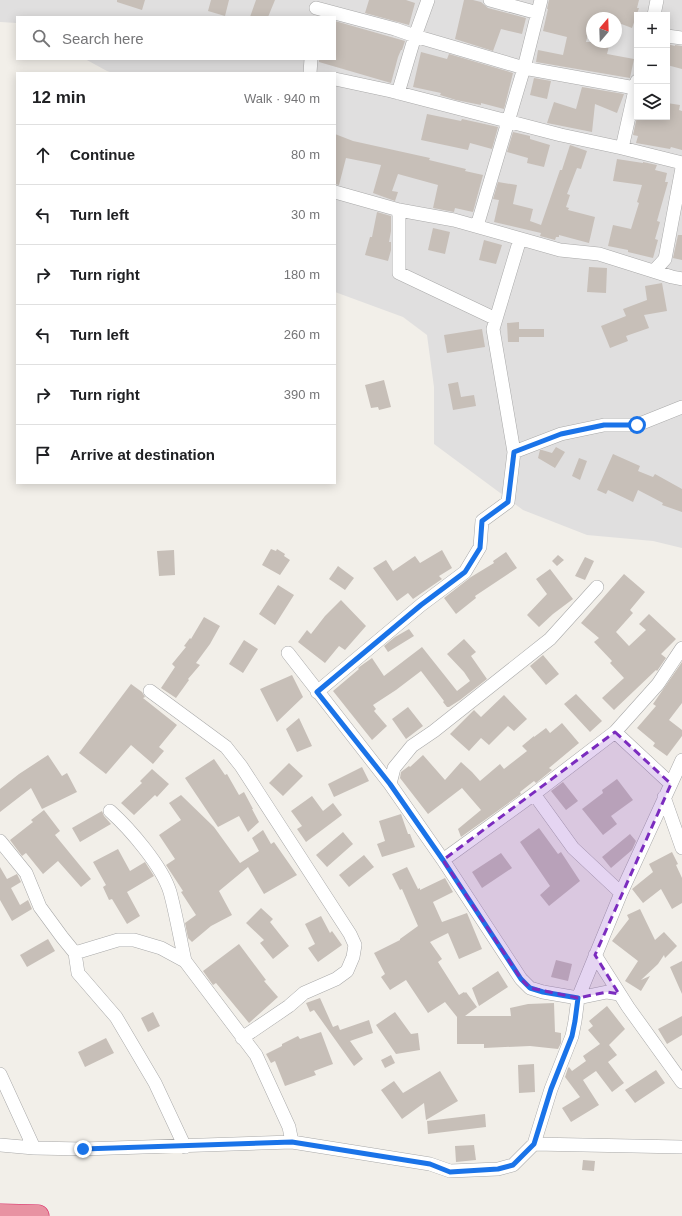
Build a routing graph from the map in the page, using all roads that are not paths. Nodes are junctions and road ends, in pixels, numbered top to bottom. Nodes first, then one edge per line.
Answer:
1 (428, 0) edge
2 (490, 0) edge
3 (657, 0) edge
4 (539, 6) edge
5 (316, 8) edge
6 (655, 12) edge
7 (415, 36) junction
8 (670, 36) edge
9 (682, 38) edge
10 (311, 60) edge
11 (524, 68) junction
12 (310, 72) edge
13 (336, 79) edge
14 (634, 84) edge
15 (398, 93) junction
16 (634, 93) edge
17 (508, 121) junction
18 (622, 148) junction
19 (682, 163) edge
20 (682, 168) edge
21 (336, 192) edge
22 (399, 210) junction
23 (478, 226) junction
24 (520, 239) junction
25 (654, 271) junction
26 (682, 279) edge
27 (496, 319) junction
28 (682, 407) edge
29 (514, 452) junction
30 (597, 587) dead end
31 (682, 648) edge
32 (288, 653) dead end
33 (150, 691) dead end
34 (317, 692) junction
35 (616, 732) junction
36 (682, 760) edge
37 (390, 784) junction
38 (671, 784) junction
39 (534, 794) junction
40 (664, 797) junction
41 (110, 811) dead end
42 (0, 841) edge
43 (682, 848) edge
44 (443, 860) junction
45 (621, 893) junction
46 (75, 953) junction
47 (595, 955) junction
48 (185, 961) junction
49 (619, 994) junction
50 (578, 998) junction
51 (242, 1038) junction
52 (0, 1074) edge
53 (682, 1082) edge
54 (292, 1142) junction
55 (534, 1144) junction
56 (0, 1145) edge
57 (185, 1147) junction
58 (682, 1147) edge
59 (34, 1148) junction
60 (0, 1215) edge
61 (38, 1216) edge

1 - 7 street
2 - 4 street
3 - 6 street
4 - 11 street
5 - 7 street
7 - 11 street
7 - 15 street
8 - 9 street
10 - 12 street
11 - 14 street
11 - 17 street
13 - 15 street
15 - 17 street
16 - 18 street
17 - 18 street
17 - 23 street
18 - 19 street
20 - 25 street
21 - 22 street
22 - 23 street
22 - 27 street
23 - 24 street
24 - 25 street
24 - 27 street
25 - 26 street
27 - 29 street
28 - 29 street
29 - 34 street
30 - 37 street
31 - 35 street
32 - 34 street
33 - 51 street
34 - 37 street
35 - 38 street
35 - 39 street
36 - 38 street
37 - 44 street
38 - 40 street
39 - 44 street
39 - 45 street
40 - 43 street
40 - 45 street
41 - 48 street
42 - 46 street
44 - 50 street
45 - 47 street
46 - 48 street
46 - 57 street
47 - 49 street
47 - 50 street
48 - 51 street
49 - 50 street
49 - 53 street
50 - 55 street
51 - 54 street
52 - 59 street
54 - 55 street
54 - 57 street
55 - 58 street
56 - 59 street
57 - 59 street
60 - 61 highway

